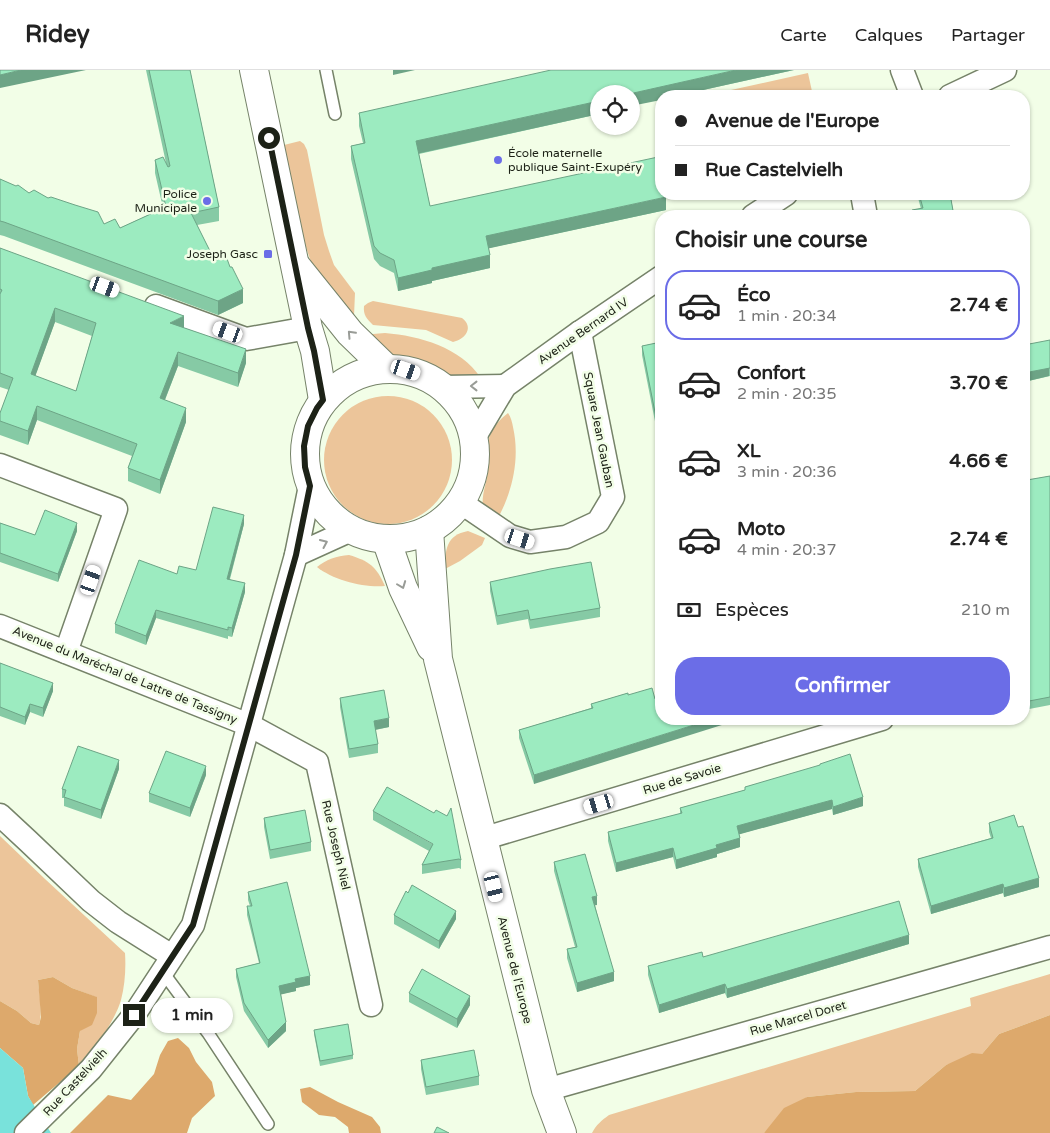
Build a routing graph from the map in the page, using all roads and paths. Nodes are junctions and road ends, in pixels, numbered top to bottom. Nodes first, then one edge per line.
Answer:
1 (254, 70) edge
2 (326, 70) edge
3 (902, 70) edge
4 (1005, 70) edge
5 (910, 90) edge
6 (963, 90) edge
7 (335, 114) dead end
8 (777, 200) edge
9 (762, 210) edge
10 (295, 264) junction
11 (655, 281) edge
12 (136, 299) edge
13 (308, 328) junction
14 (580, 332) junction
15 (386, 368) junction
16 (505, 386) junction
17 (443, 387) junction
18 (323, 400) junction
19 (474, 438) junction
20 (0, 465) edge
21 (310, 486) junction
22 (460, 502) junction
23 (352, 530) junction
24 (429, 530) junction
25 (386, 539) junction
26 (296, 555) junction
27 (0, 626) edge
28 (66, 652) junction
29 (438, 659) junction
30 (249, 724) junction
31 (862, 725) edge
32 (0, 815) edge
33 (482, 839) junction
34 (1050, 947) edge
35 (167, 964) junction
36 (371, 1005) dead end
37 (546, 1090) junction
38 (268, 1124) dead end
39 (26, 1133) edge
40 (562, 1133) edge

1 - 10 street
2 - 7 lane
3 - 5 street
4 - 6 street
8 - 9 street
10 - 13 street
15 -> 10 street
11 - 14 street, Avenue Bernard IV
12 - 13 street
13 - 18 street
14 - 16 street, Avenue Bernard IV
14 - 22 street, Square Jean Gauban
15 - 17 street
15 - 18 street
16 -> 17 street
16 - 19 street, Avenue Bernard IV
17 - 19 street
18 - 21 street
19 - 22 street
20 - 28 street
21 - 23 street
21 - 26 street, Rue Castelvielh
22 - 24 street
23 - 25 street
26 -> 23 street
24 - 25 street
24 - 29 street, Avenue de l'Europe
25 -> 29 street, Avenue de l'Europe
26 - 30 street, Rue Castelvielh
27 - 28 street, Avenue du Maréchal de Lattre de Tassigny
28 - 30 street, Avenue du Maréchal de Lattre de Tassigny
29 - 33 street, Avenue de l'Europe
30 - 35 street, Rue Castelvielh
30 - 36 street, Rue Joseph Niel
31 - 33 street, Rue de Savoie
32 - 35 street
33 - 37 street, Avenue de l'Europe
34 - 37 street, Rue Marcel Doret
35 - 38 lane
35 - 39 street, Rue Castelvielh
37 - 40 street, Avenue de l'Europe

